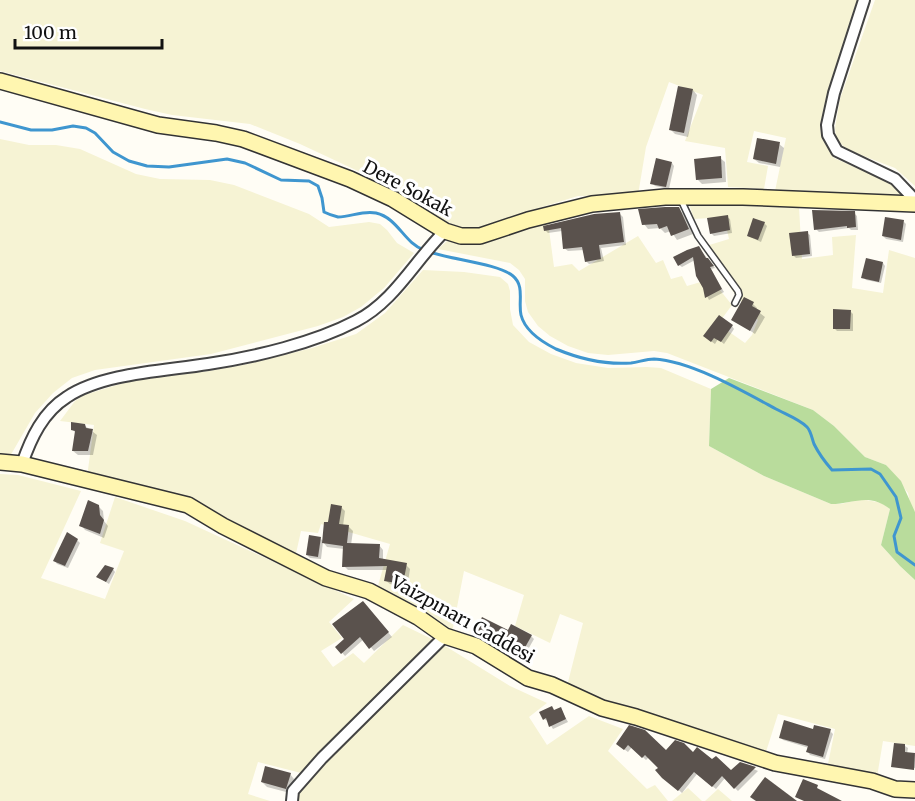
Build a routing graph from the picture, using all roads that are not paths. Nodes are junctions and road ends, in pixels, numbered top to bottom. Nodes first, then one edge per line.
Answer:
1 (864, 0) edge
2 (0, 81) edge
3 (679, 197) junction
4 (915, 202) edge
5 (445, 231) junction
6 (735, 303) dead end
7 (0, 462) edge
8 (22, 464) junction
9 (445, 636) junction
10 (915, 790) edge
11 (292, 801) edge

1 - 4 street
2 - 5 street, Dere Sokak
3 - 4 street, Dere Sokak
3 - 5 street, Dere Sokak
3 - 6 lane
5 - 8 street
7 - 8 street, Vaizpınarı Caddesi
8 - 9 street, Vaizpınarı Caddesi
9 - 10 street, Vaizpınarı Caddesi
9 - 11 street

